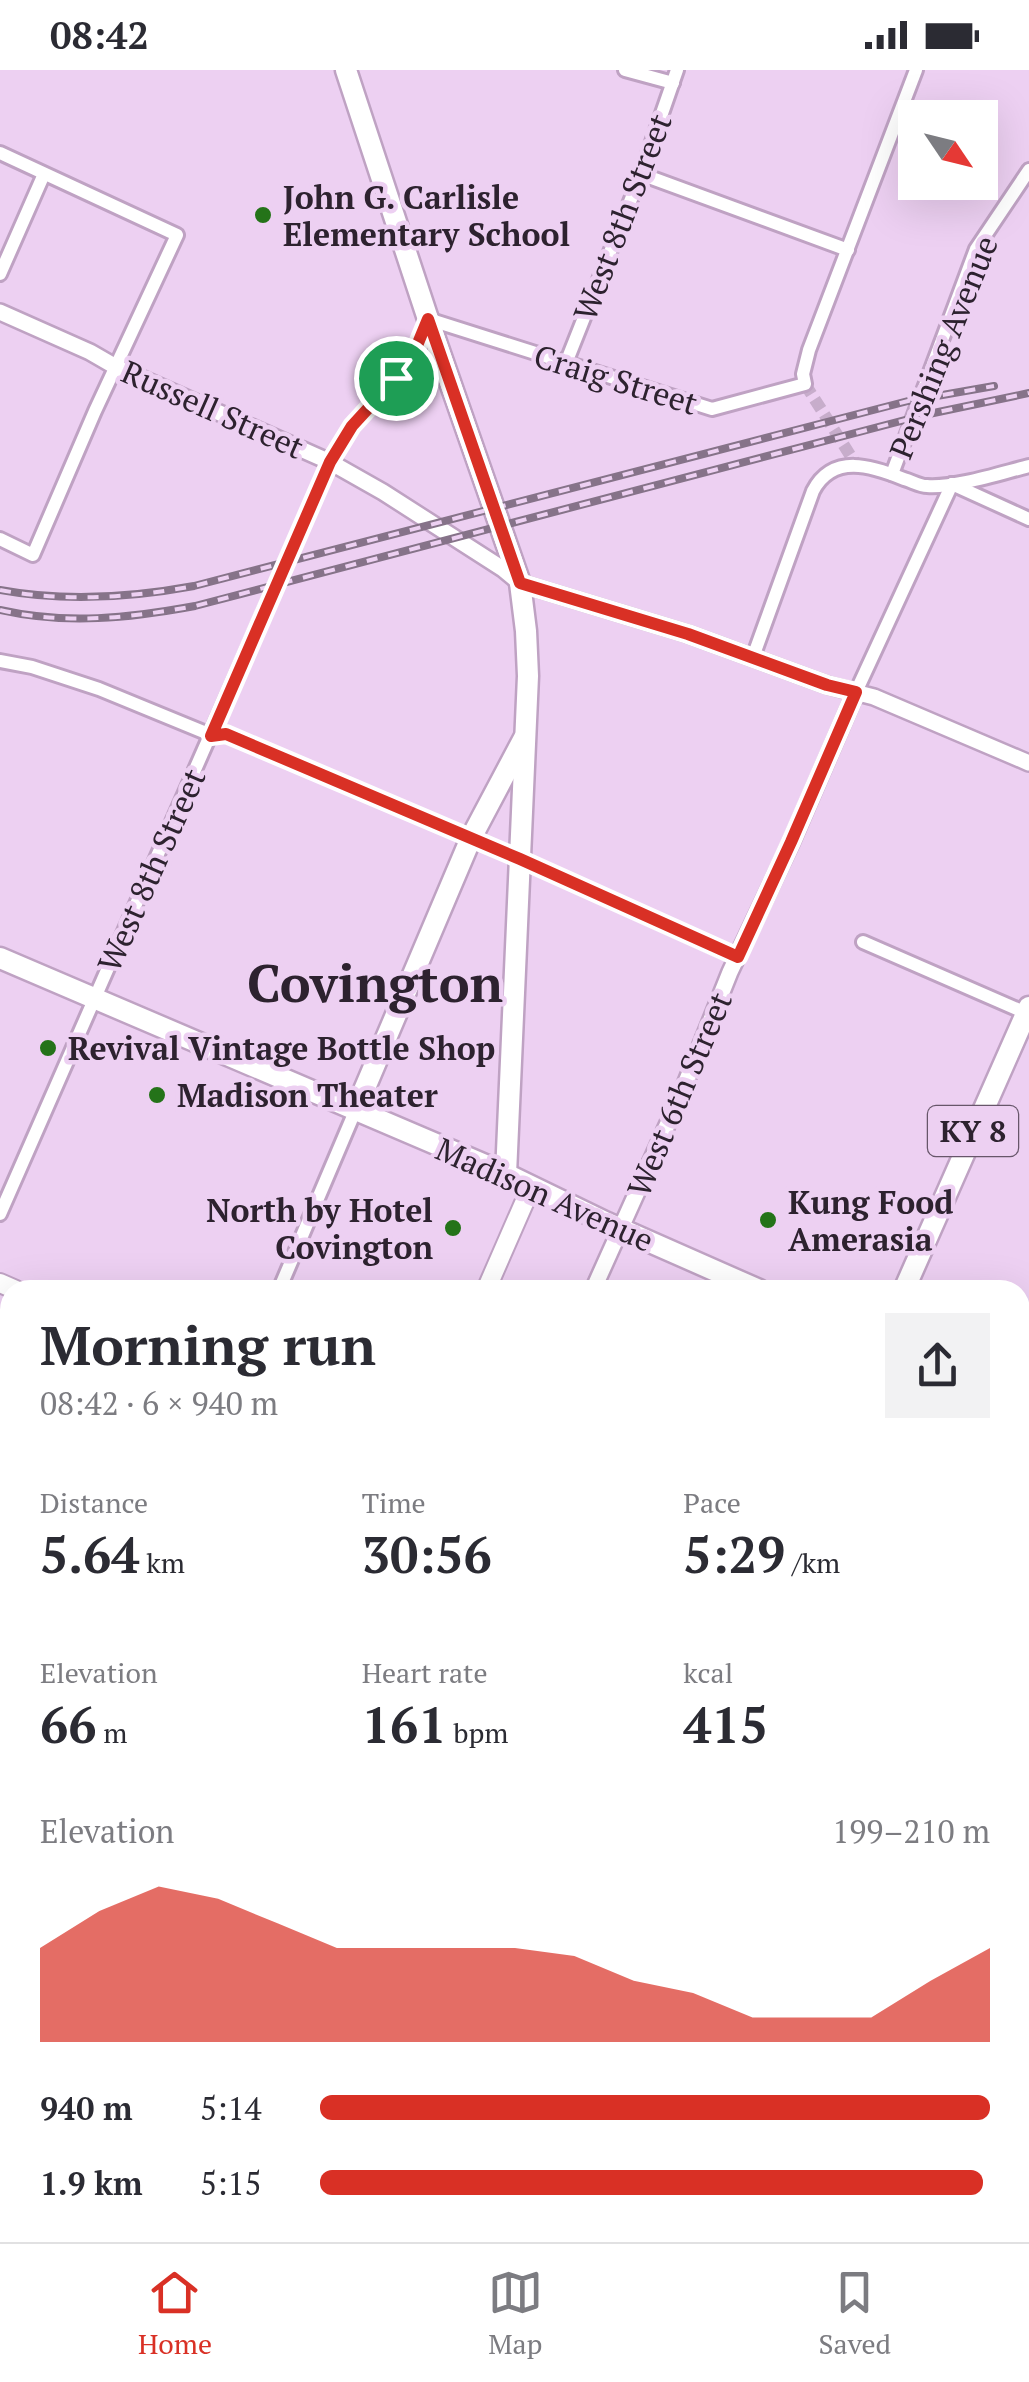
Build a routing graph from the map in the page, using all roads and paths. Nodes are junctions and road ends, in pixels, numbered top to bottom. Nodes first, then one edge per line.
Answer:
1 (346, 70) edge
2 (625, 70) edge
3 (916, 70) edge
4 (675, 76) edge
5 (0, 153) edge
6 (1029, 170) edge
7 (44, 174) junction
8 (641, 174) junction
9 (848, 250) junction
10 (0, 274) edge
11 (0, 312) edge
12 (428, 319) junction
13 (566, 364) junction
14 (116, 367) junction
15 (330, 462) junction
16 (1029, 466) edge
17 (892, 474) junction
18 (952, 484) junction
19 (1023, 516) edge
20 (0, 539) edge
21 (520, 583) junction
22 (752, 657) junction
23 (0, 661) edge
24 (856, 692) junction
25 (527, 732) junction
26 (211, 736) junction
27 (1029, 764) edge
28 (471, 838) junction
29 (520, 859) junction
30 (863, 942) dead end
31 (738, 957) junction
32 (0, 958) edge
33 (95, 998) junction
34 (1028, 1010) edge
35 (356, 1109) junction
36 (506, 1174) junction
37 (531, 1187) junction
38 (0, 1214) edge
39 (620, 1229) junction
40 (283, 1280) edge
41 (490, 1280) edge
42 (597, 1280) edge
43 (736, 1280) edge
44 (908, 1280) edge

1 - 12 main road
2 - 4 street
3 - 9 street
4 - 8 street, West 8th Street
5 - 7 street
6 - 17 street, Pershing Avenue
7 - 10 street
7 - 14 street
8 - 9 street
8 - 13 street, West 8th Street
9 - 13 street, Craig Street
11 - 14 street, Russell Street
12 - 13 street, Craig Street
12 - 15 street, West 8th Street
12 - 21 main road
14 - 15 street, Russell Street
14 - 20 street
15 - 21 street, Russell Street
15 - 26 street, West 8th Street
16 - 18 street
17 - 18 street
17 - 22 street
18 - 19 street
18 - 24 street, West 6th Street
21 - 22 street, Russell Street
21 - 25 main road
22 - 24 street, Russell Street
23 - 26 street
24 - 27 street, Russell Street
24 - 31 street, West 6th Street
25 - 28 main road
25 - 29 main road
26 - 28 street
26 - 33 street, West 8th Street
28 - 29 street
28 - 35 main road
29 - 31 street
29 - 36 main road
30 - 34 street
31 - 39 street, West 6th Street
32 - 33 main road, Madison Avenue
33 - 35 main road, Madison Avenue
33 - 38 street, West 8th Street
34 - 44 main road, KY 8
35 - 36 main road, Madison Avenue
35 - 40 street
36 - 37 main road, Madison Avenue
37 - 39 main road, Madison Avenue
37 - 41 main road
39 - 42 street, West 6th Street
39 - 43 main road, Madison Avenue

